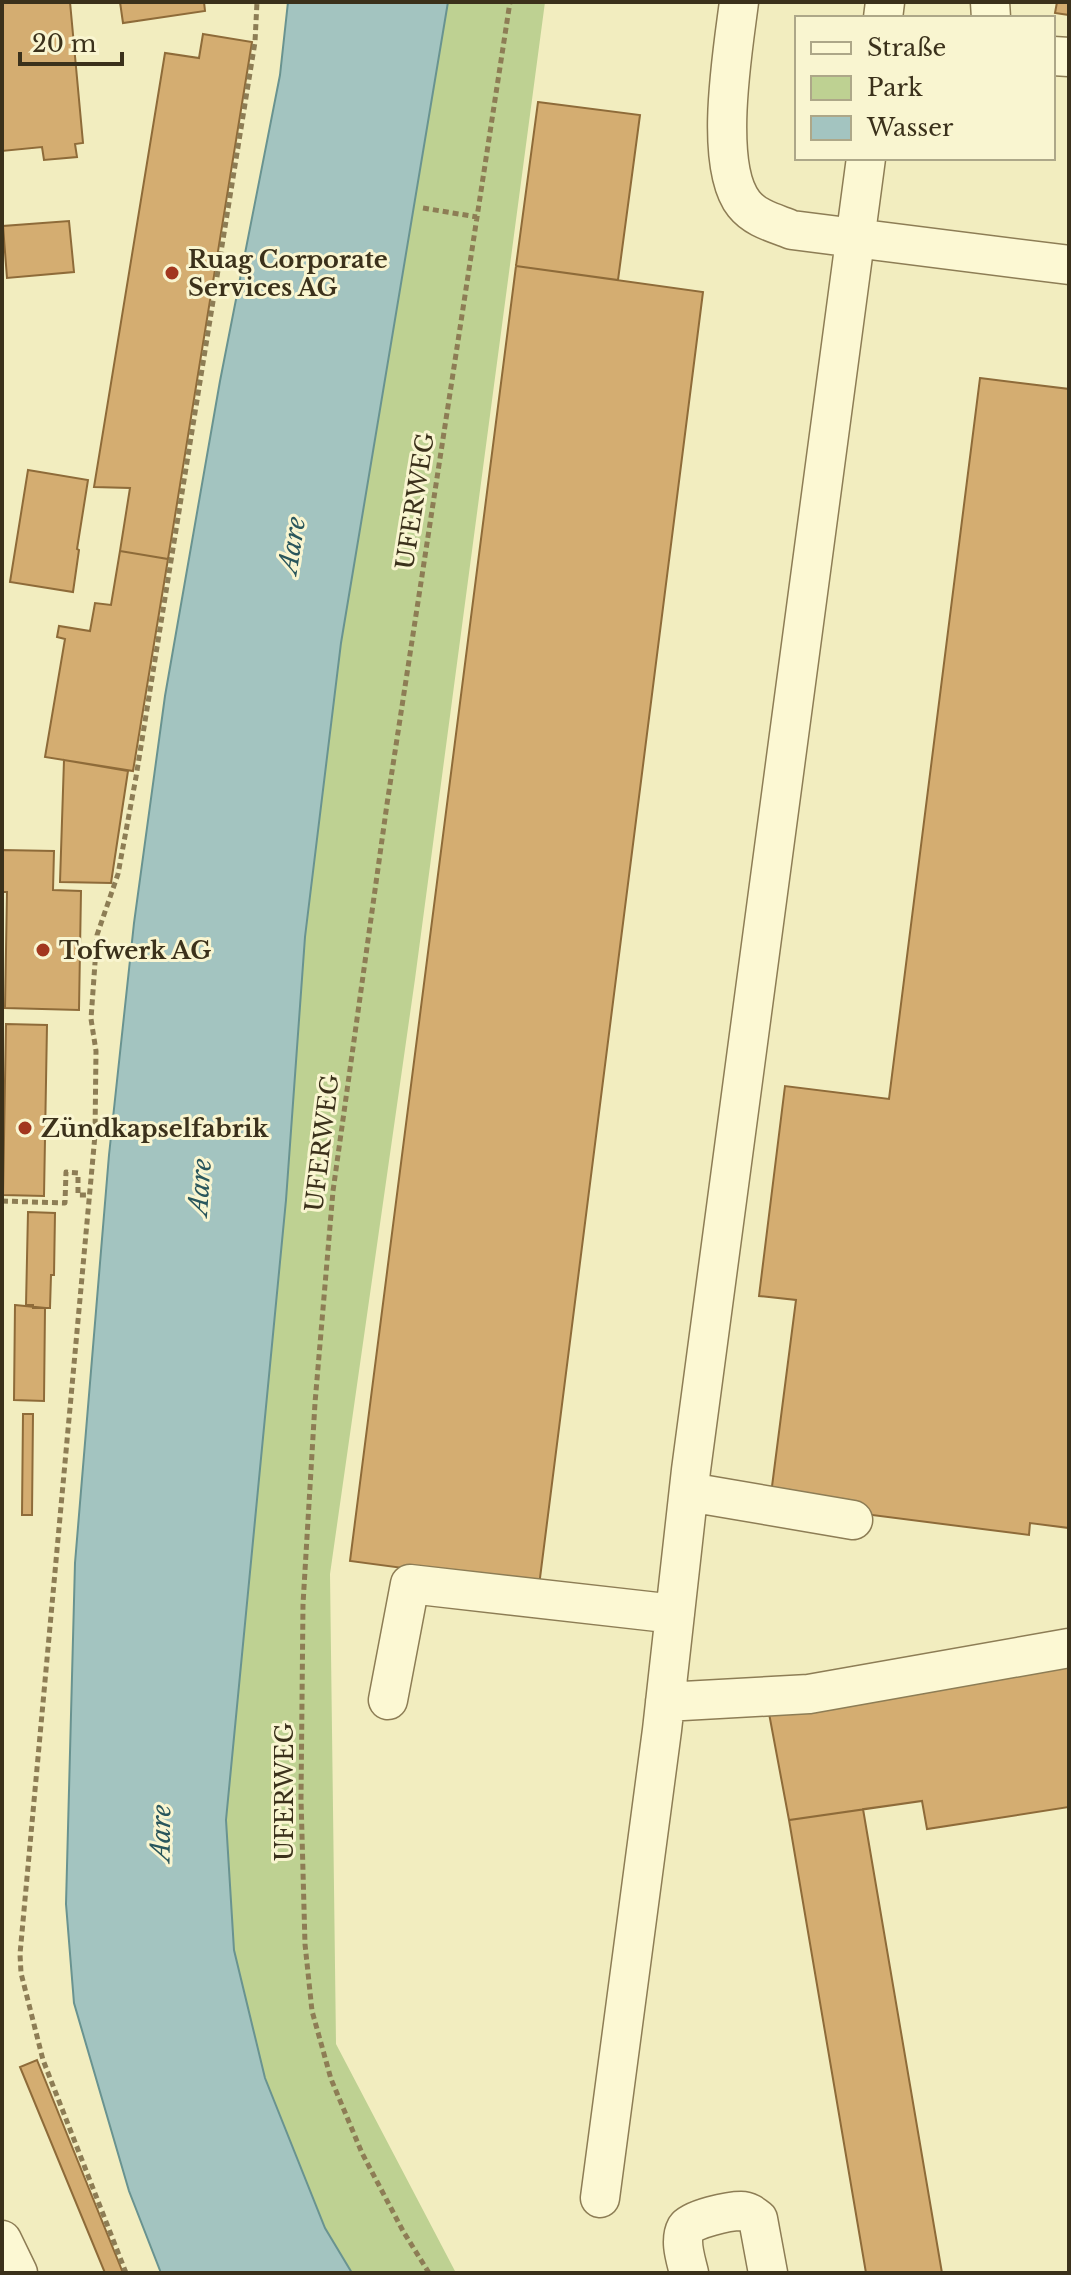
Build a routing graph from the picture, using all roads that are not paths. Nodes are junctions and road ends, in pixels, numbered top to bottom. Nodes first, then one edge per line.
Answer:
1 (739, 2) edge
2 (866, 160) edge
3 (856, 238) junction
4 (1069, 265) edge
5 (689, 1492) junction
6 (853, 1520) dead end
7 (675, 1614) junction
8 (1069, 1648) edge
9 (388, 1700) dead end
10 (665, 1702) junction
11 (600, 2198) dead end
12 (2, 2240) edge
13 (18, 2273) edge
14 (689, 2273) edge
15 (768, 2273) edge

1 - 3 street
2 - 3 street
3 - 4 street
3 - 5 street
5 - 6 street
5 - 7 street
7 - 9 street
7 - 10 street
8 - 10 street
10 - 11 street
12 - 13 street
14 - 15 street

